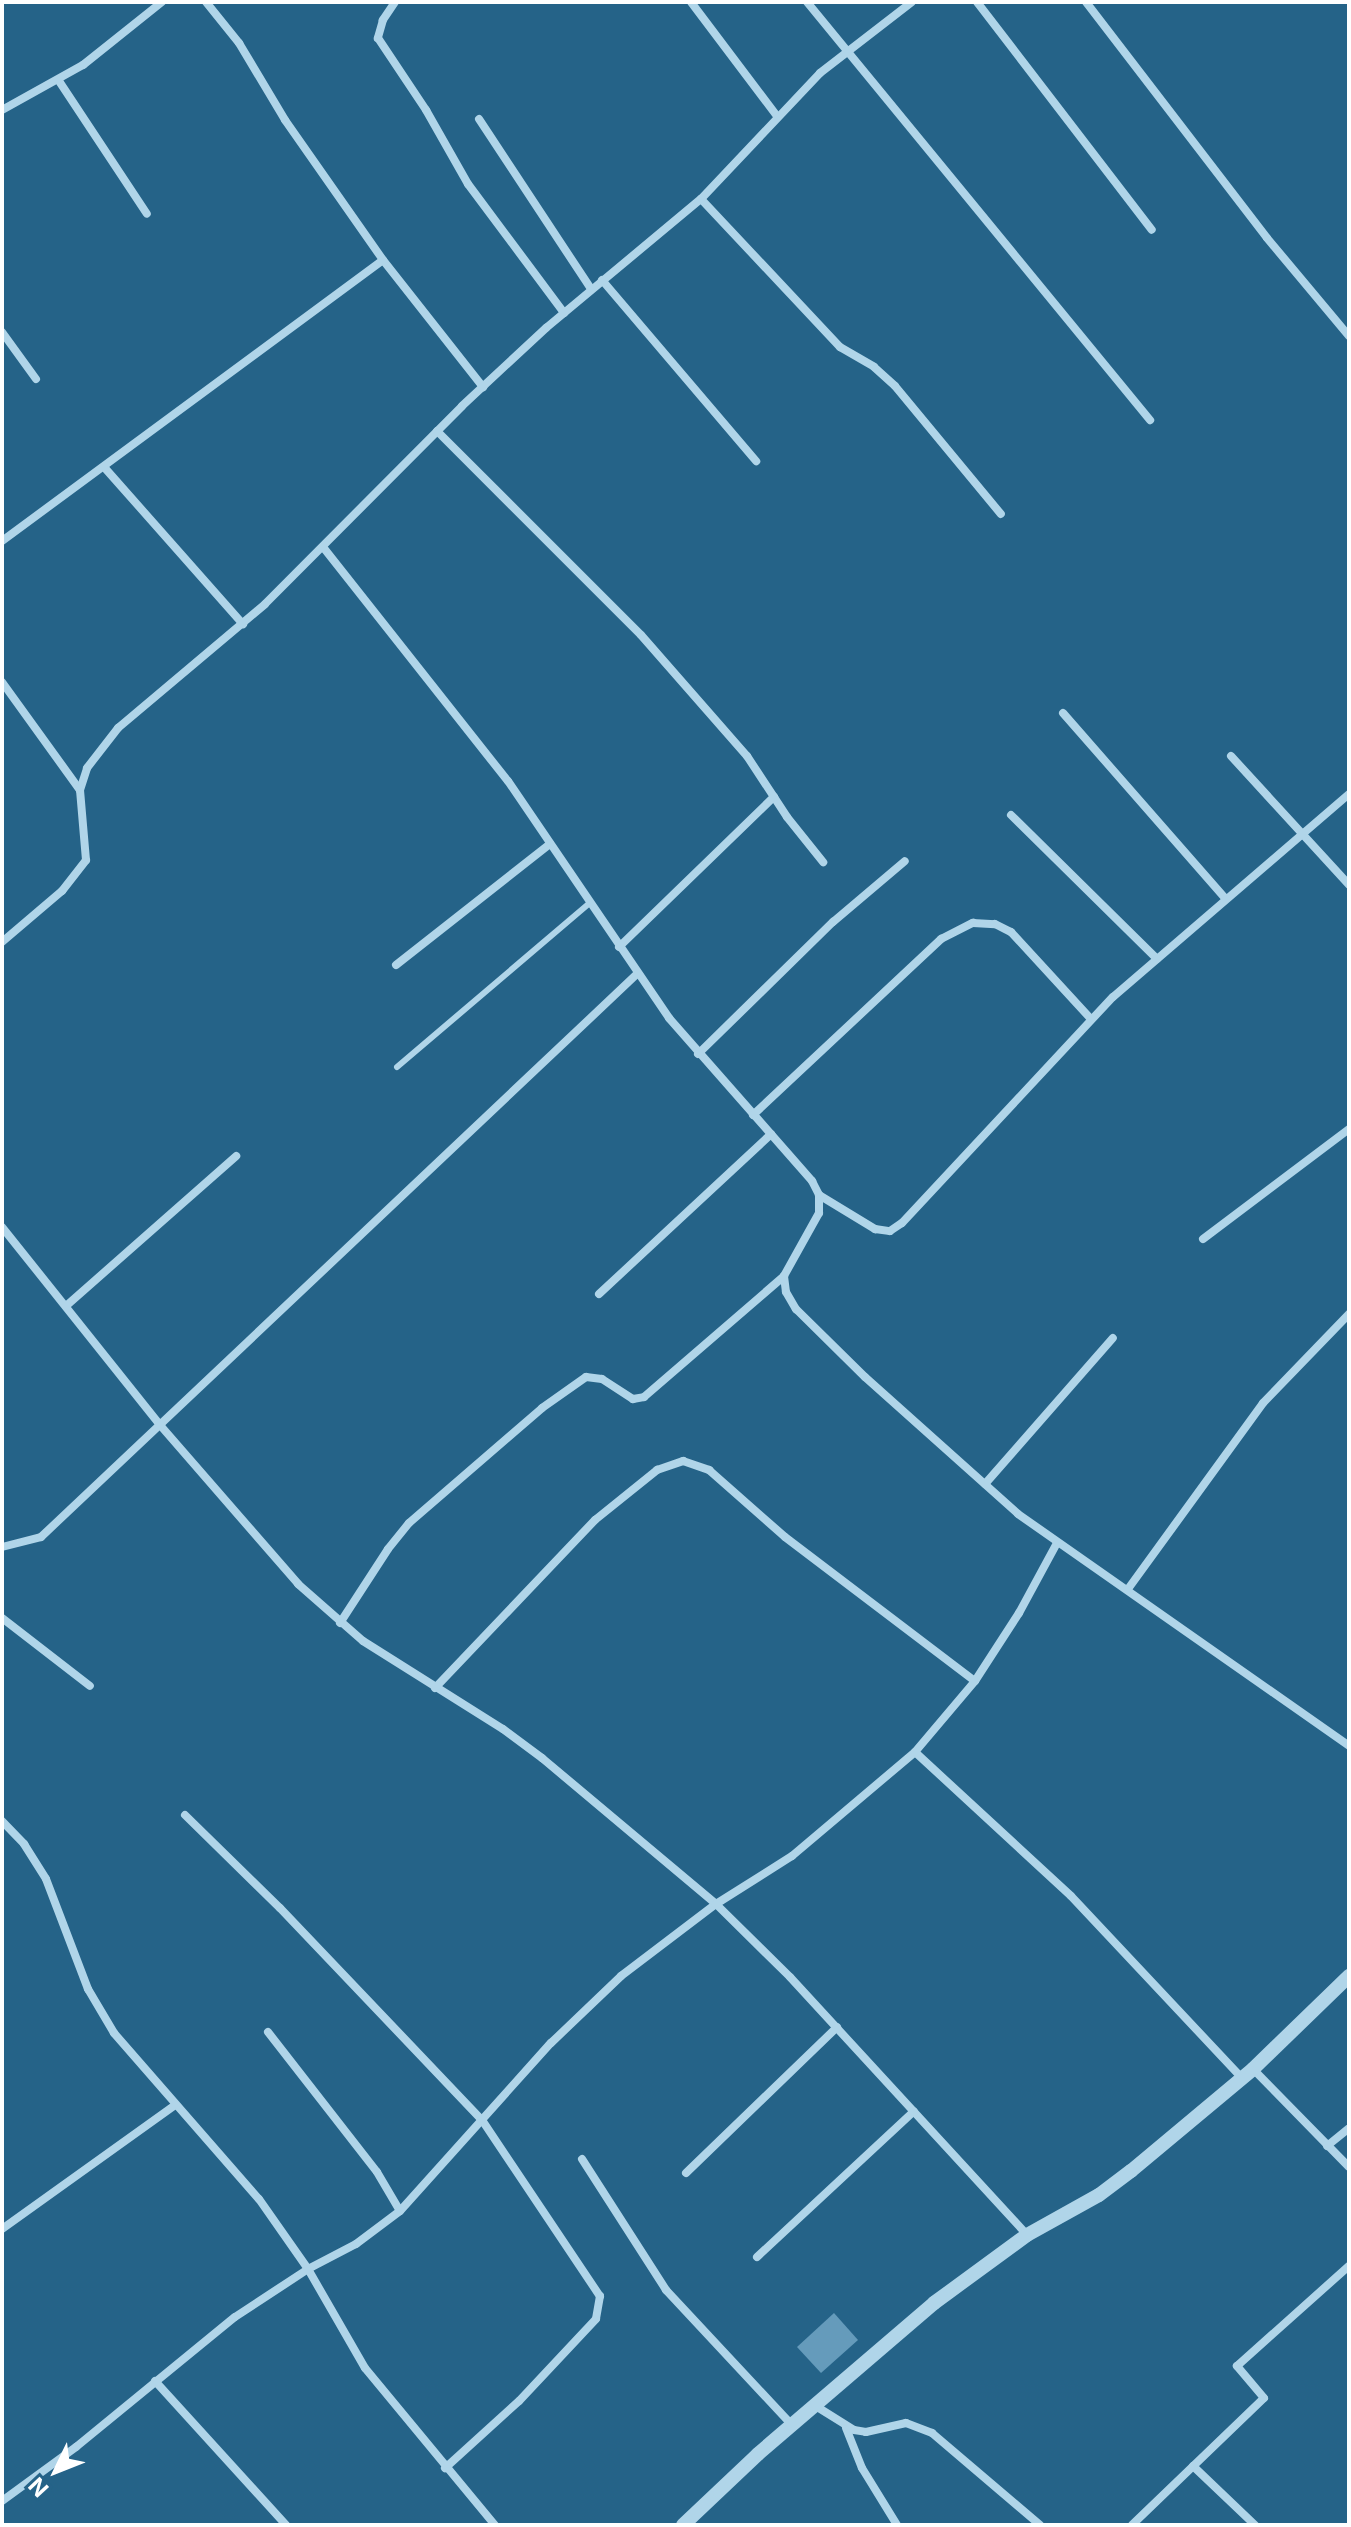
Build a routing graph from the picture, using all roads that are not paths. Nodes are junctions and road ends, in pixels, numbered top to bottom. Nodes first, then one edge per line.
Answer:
1 (162, 2) edge
2 (206, 2) edge
3 (395, 2) edge
4 (691, 2) edge
5 (807, 2) edge
6 (912, 2) edge
7 (977, 2) edge
8 (1086, 2) edge
9 (845, 52) junction
10 (59, 81) junction
11 (2, 110) edge
12 (777, 116) junction
13 (479, 119) dead end
14 (701, 199) junction
15 (147, 214) dead end
16 (1152, 230) dead end
17 (383, 260) junction
18 (602, 280) junction
19 (591, 289) junction
20 (564, 313) junction
21 (2, 332) edge
22 (1349, 336) edge
23 (36, 379) dead end
24 (483, 387) junction
25 (1150, 420) dead end
26 (437, 431) junction
27 (756, 461) dead end
28 (104, 467) junction
29 (1001, 514) dead end
30 (2, 541) edge
31 (323, 547) junction
32 (243, 624) junction
33 (2, 682) edge
34 (1063, 713) dead end
35 (1231, 756) dead end
36 (80, 790) junction
37 (1349, 794) edge
38 (774, 797) junction
39 (1011, 815) dead end
40 (1301, 835) junction
41 (550, 844) junction
42 (905, 861) dead end
43 (823, 862) dead end
44 (1349, 885) edge
45 (1226, 899) junction
46 (590, 903) junction
47 (2, 942) edge
48 (619, 947) junction
49 (1157, 959) junction
50 (396, 965) dead end
51 (638, 973) junction
52 (1091, 1019) junction
53 (698, 1054) junction
54 (397, 1067) dead end
55 (753, 1115) junction
56 (1349, 1129) edge
57 (771, 1134) junction
58 (236, 1156) dead end
59 (819, 1195) junction
60 (2, 1227) edge
61 (1203, 1239) dead end
62 (784, 1276) junction
63 (599, 1294) dead end
64 (66, 1306) junction
65 (1349, 1314) edge
66 (1113, 1338) dead end
67 (160, 1425) junction
68 (985, 1484) junction
69 (1057, 1543) junction
70 (2, 1547) edge
71 (1128, 1589) junction
72 (2, 1618) edge
73 (340, 1623) junction
74 (975, 1681) junction
75 (90, 1686) dead end
76 (435, 1688) junction
77 (1349, 1746) edge
78 (915, 1752) junction
79 (185, 1815) dead end
80 (2, 1821) edge
81 (716, 1904) junction
82 (1349, 1976) edge
83 (837, 2027) junction
84 (268, 2032) dead end
85 (1248, 2073) junction
86 (175, 2105) junction
87 (914, 2111) junction
88 (482, 2120) junction
89 (1349, 2128) edge
90 (1327, 2146) junction
91 (582, 2159) dead end
92 (1349, 2167) edge
93 (686, 2173) dead end
94 (400, 2211) junction
95 (2, 2229) edge
96 (1027, 2235) junction
97 (757, 2257) dead end
98 (1349, 2266) edge
99 (308, 2269) junction
100 (155, 2381) junction
101 (813, 2405) junction
102 (792, 2425) junction
103 (846, 2428) junction
104 (1193, 2466) junction
105 (445, 2468) junction
106 (3, 2497) edge
107 (286, 2525) edge
108 (495, 2525) edge
109 (683, 2525) edge
110 (897, 2525) edge
111 (1040, 2525) edge
112 (1132, 2525) edge
113 (1255, 2525) edge

1 - 10 street
2 - 17 street
3 - 20 street
4 - 12 street
5 - 9 street
6 - 9 street
7 - 16 street
8 - 22 street
9 - 12 street
9 - 25 street
10 - 11 street
10 - 15 street
12 - 14 street
13 - 19 street
14 - 18 street
14 - 29 street
17 - 24 street
17 - 28 street
18 - 19 street
18 - 27 street
19 - 20 street
20 - 24 street
21 - 23 street
24 - 26 street
26 - 31 street
26 - 38 street
28 - 30 street
28 - 32 street
31 - 32 street
31 - 41 street
32 - 36 street
33 - 36 street
34 - 45 street
35 - 40 street
36 - 47 street
37 - 40 street
38 - 43 street
38 - 48 street
39 - 49 street
40 - 44 street
40 - 45 street
41 - 46 street
41 - 50 street
42 - 53 street
45 - 49 street
46 - 48 street
46 - 54 lane
48 - 51 street
49 - 52 street
51 - 53 street
51 - 67 street
52 - 55 street
52 - 59 street
53 - 55 street
55 - 57 street
56 - 61 street
57 - 59 street
57 - 63 street
58 - 64 street
59 - 62 street
60 - 64 street
62 - 68 street
62 - 73 street
64 - 67 street
65 - 71 street
66 - 68 street
67 - 70 street
67 - 73 street
68 - 69 street
69 - 71 street
69 - 74 street
71 - 77 street
72 - 75 street
73 - 76 street
74 - 76 street
74 - 78 street
76 - 81 street
78 - 81 street
78 - 85 street
79 - 88 street
80 - 86 street
81 - 83 street
81 - 88 street
82 - 85 street
83 - 87 street
83 - 93 street
84 - 94 street
85 - 90 street
85 - 96 street
86 - 95 street
86 - 99 street
87 - 96 street
87 - 97 street
88 - 94 street
88 - 105 street
89 - 90 street
90 - 92 street
91 - 102 street
94 - 99 street
96 - 101 street
98 - 104 street
99 - 100 street
99 - 105 street
100 - 106 street
100 - 107 street
101 - 102 street
101 - 103 street
102 - 109 street
103 - 110 street
103 - 111 street
104 - 112 street
104 - 113 street
105 - 108 street

